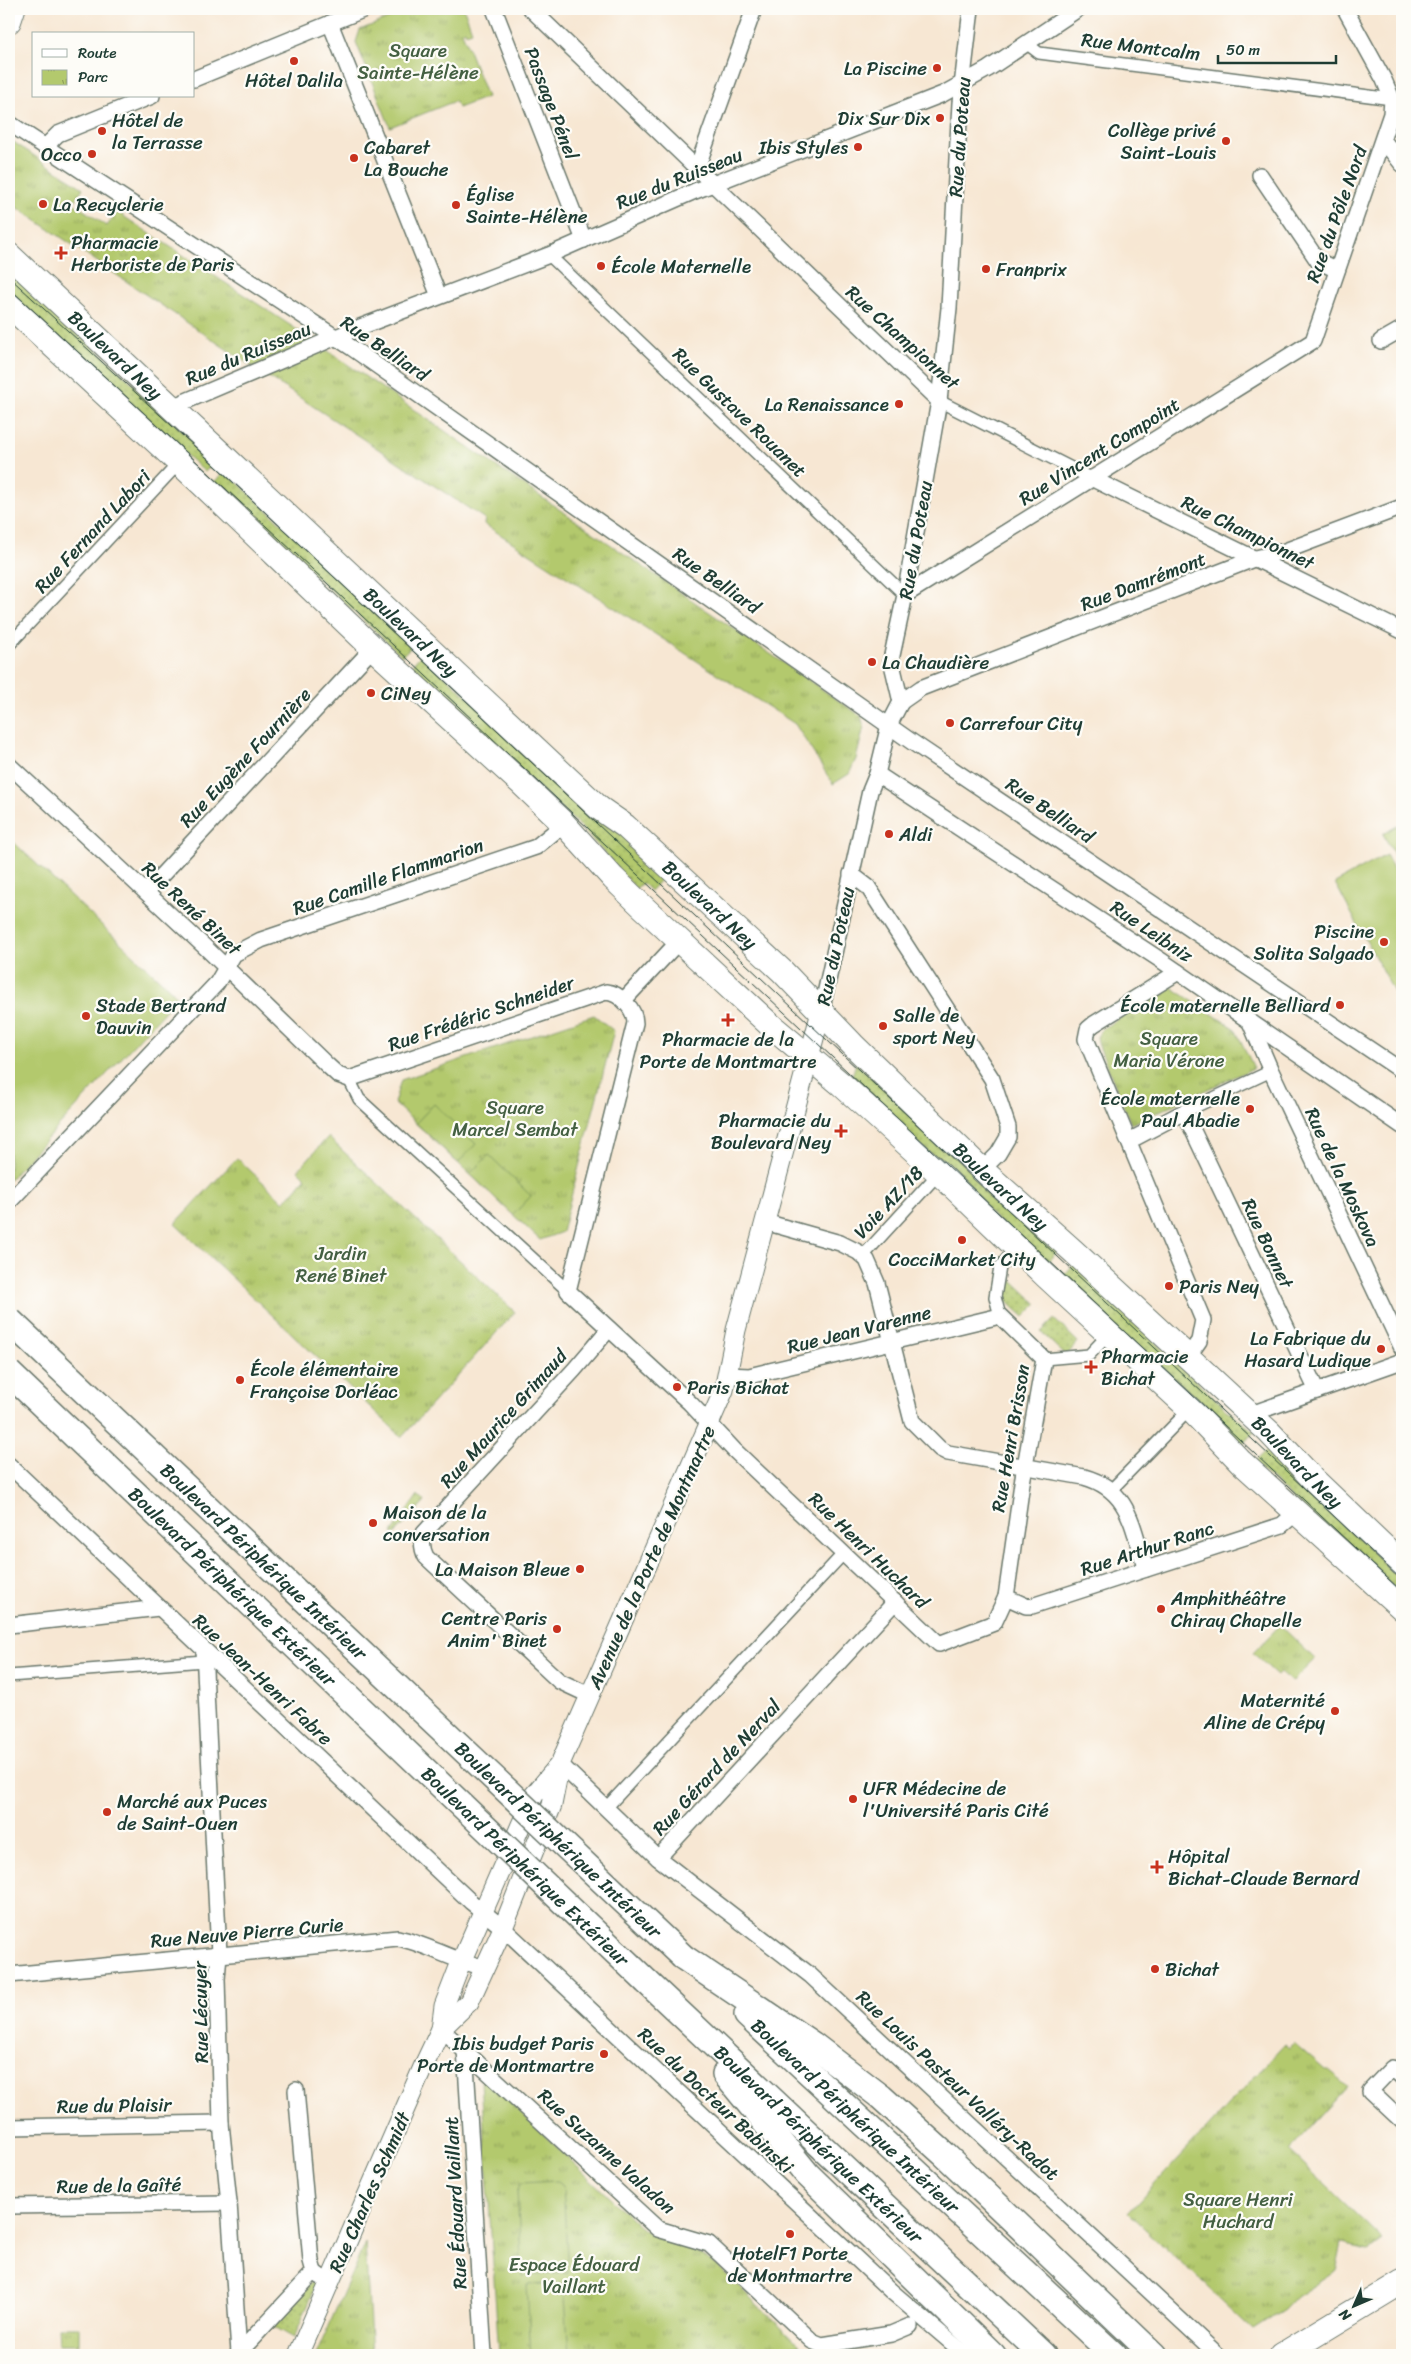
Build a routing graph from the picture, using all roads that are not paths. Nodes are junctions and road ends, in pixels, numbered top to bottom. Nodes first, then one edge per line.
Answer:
1 (12, 9) edge
2 (366, 9) edge
3 (494, 9) edge
4 (531, 9) edge
5 (754, 9) edge
6 (971, 9) edge
7 (1078, 9) edge
8 (1345, 9) edge
9 (9, 21) edge
10 (330, 23) junction
11 (1026, 43) junction
12 (195, 79) edge
13 (962, 84) junction
14 (147, 98) edge
15 (1397, 99) edge
16 (9, 123) edge
17 (1383, 140) junction
18 (45, 146) junction
19 (1402, 164) edge
20 (697, 168) junction
21 (1260, 175) dead end
22 (714, 185) junction
23 (584, 240) junction
24 (9, 255) edge
25 (549, 255) junction
26 (1337, 270) junction
27 (439, 296) junction
28 (9, 305) edge
29 (1402, 329) edge
30 (335, 338) junction
31 (1313, 341) joint
32 (1381, 341) dead end
33 (938, 401) junction
34 (172, 407) junction
35 (180, 463) junction
36 (1092, 478) junction
37 (1402, 507) edge
38 (1256, 558) junction
39 (906, 595) junction
40 (1402, 631) edge
41 (9, 645) edge
42 (373, 648) junction
43 (902, 702) junction
44 (889, 725) junction
45 (9, 765) edge
46 (877, 774) junction
47 (564, 824) junction
48 (851, 874) junction
49 (146, 892) junction
50 (679, 941) junction
51 (226, 967) junction
52 (1178, 972) junction
53 (624, 1000) junction
54 (821, 1012) junction
55 (1250, 1022) junction
56 (808, 1057) junction
57 (1402, 1070) edge
58 (1271, 1071) junction
59 (349, 1079) junction
60 (1184, 1112) junction
61 (1402, 1126) edge
62 (1129, 1141) junction
63 (982, 1170) junction
64 (939, 1173) junction
65 (9, 1202) edge
66 (765, 1222) junction
67 (1017, 1247) junction
68 (863, 1256) junction
69 (568, 1291) junction
70 (1000, 1316) junction
71 (9, 1320) edge
72 (609, 1329) junction
73 (1109, 1334) junction
74 (892, 1342) junction
75 (1402, 1348) edge
76 (1044, 1358) junction
77 (1187, 1358) junction
78 (1402, 1360) edge
79 (9, 1373) edge
80 (727, 1375) junction
81 (1316, 1391) junction
82 (1190, 1409) junction
83 (1248, 1415) junction
84 (709, 1424) junction
85 (9, 1465) edge
86 (1026, 1466) junction
87 (1112, 1489) junction
88 (1297, 1512) junction
89 (844, 1554) junction
90 (1402, 1564) edge
91 (1146, 1569) junction
92 (1006, 1597) junction
93 (895, 1602) junction
94 (159, 1608) junction
95 (1402, 1608) edge
96 (9, 1625) edge
97 (202, 1661) junction
98 (9, 1676) edge
99 (589, 1695) junction
100 (560, 1764) junction
101 (606, 1808) junction
102 (658, 1858) junction
103 (490, 1925) junction
104 (219, 1954) junction
105 (683, 1957) junction
106 (461, 1962) junction
107 (484, 1967) junction
108 (9, 1975) edge
109 (647, 1982) junction
110 (441, 2029) junction
111 (465, 2049) junction
112 (1402, 2077) edge
113 (296, 2090) dead end
114 (1402, 2121) edge
115 (220, 2123) junction
116 (9, 2127) edge
117 (229, 2203) junction
118 (9, 2206) edge
119 (321, 2277) junction
120 (1402, 2282) edge
121 (913, 2309) junction
122 (910, 2326) junction
123 (238, 2354) edge
124 (298, 2355) edge
125 (484, 2355) edge
126 (951, 2355) edge
127 (966, 2355) edge
128 (993, 2355) edge
129 (1043, 2355) edge
130 (1114, 2355) edge
131 (1154, 2355) edge
132 (1218, 2355) edge
133 (1282, 2355) edge

1 - 9 main road
2 - 10 street
3 - 23 street, Passage Pénel
4 - 20 street, Rue Championnet
5 - 20 street
6 - 13 street, Rue du Poteau
7 - 11 street, Rue du Ruisseau
8 - 15 street
10 - 12 street
10 - 27 street
11 - 13 street, Rue du Ruisseau
11 - 15 street, Rue Montcalm
13 - 22 street, Rue du Ruisseau
13 - 33 street, Rue du Poteau
14 - 18 street
15 - 17 street, Rue du Pôle Nord
16 - 18 street, Rue Belliard
17 - 19 street
17 - 26 street, Rue du Pôle Nord
18 - 30 street, Rue Belliard
20 - 22 street, Rue Championnet
21 - 26 street
22 - 23 street, Rue du Ruisseau
22 - 33 street, Rue Championnet
23 - 25 street, Rue du Ruisseau
24 - 34 main road, Boulevard Ney
25 - 27 street, Rue du Ruisseau
25 - 39 street, Rue Gustave Rouanet
26 - 31 street, Rue du Pôle Nord
27 - 30 street, Rue du Ruisseau
28 - 35 main road, Boulevard Ney
29 - 32 street
30 - 34 street, Rue du Ruisseau
30 - 44 street, Rue Belliard
31 - 36 street, Rue Vincent Compoint
33 - 36 street, Rue Championnet
33 - 39 street, Rue du Poteau
34 - 54 main road, Boulevard Ney
35 - 41 street, Rue Fernand Labori
35 - 42 main road, Boulevard Ney
36 - 38 street, Rue Championnet
36 - 39 street, Rue Vincent Compoint
37 - 38 street, Rue Damrémont
38 - 40 street, Rue Championnet
38 - 43 street, Rue Damrémont
39 - 43 street, Rue du Poteau
42 - 47 main road, Boulevard Ney
42 - 49 street, Rue Eugène Fournière
43 - 44 street, Rue du Poteau
44 - 46 street, Rue du Poteau
44 - 57 street, Rue Belliard
45 - 49 street, Rue René Binet
46 - 48 street, Rue du Poteau
46 - 52 street, Rue Leibniz
47 - 50 main road, Boulevard Ney
47 - 51 street, Rue Camille Flammarion
48 - 54 street, Rue du Poteau
48 - 63 street
49 - 51 street, Rue René Binet
50 - 53 street
50 - 56 main road, Boulevard Ney
51 - 59 street, Rue René Binet
51 - 65 street, Rue Camille Flammarion
52 - 55 street, Rue Leibniz
52 - 62 street
53 - 59 street, Rue Frédéric Schneider
53 - 69 street
54 - 56 street, Rue du Poteau
54 - 63 main road, Boulevard Ney
55 - 58 street, Rue de la Moskova
55 - 61 street, Rue Leibniz
56 - 64 main road, Boulevard Ney
56 - 66 street, Avenue de la Porte de Montmartre
58 - 60 street
58 - 75 street, Rue de la Moskova
59 - 69 street
60 - 62 street
60 - 81 street, Rue Bonnet
62 - 77 street
63 - 77 main road, Boulevard Ney
64 - 67 main road, Boulevard Ney
64 - 68 street, Voie AZ/18
66 - 68 street
66 - 80 street, Avenue de la Porte de Montmartre
67 - 70 street
67 - 73 main road, Boulevard Ney
68 - 74 street
69 - 72 street
70 - 74 street, Rue Jean Varenne
70 - 76 street
71 - 105 highway, Boulevard Périphérique Intérieur, bridge
72 - 84 street
72 - 99 street, Rue Maurice Grimaud
73 - 76 street, Rue Henri Brisson
73 - 82 main road, Boulevard Ney
74 - 80 street, Rue Jean Varenne
74 - 86 street
76 - 86 street, Rue Henri Brisson
77 - 83 main road, Boulevard Ney
78 - 81 street
79 - 109 highway, Boulevard Périphérique Extérieur, bridge
80 - 84 street, Avenue de la Porte de Montmartre
81 - 83 street
82 - 87 street
82 - 88 main road, Boulevard Ney
83 - 90 main road, Boulevard Ney
84 - 89 street, Rue Henri Huchard
84 - 99 street, Avenue de la Porte de Montmartre
85 - 94 street, Rue Jean-Henri Fabre
86 - 87 street
86 - 92 street, Rue Henri Brisson
87 - 91 street
88 - 91 street, Rue Arthur Ranc
88 - 95 main road, Boulevard Ney
89 - 93 street, Rue Henri Huchard
89 - 101 street
91 - 92 street, Rue Arthur Ranc
92 - 93 street, Rue Henri Huchard
93 - 102 street, Rue Gérard de Nerval
94 - 96 street
94 - 97 street, Rue Jean-Henri Fabre
97 - 98 street
97 - 103 street, Rue Jean-Henri Fabre
97 - 104 street, Rue Lécuyer
99 - 100 street, Avenue de la Porte de Montmartre
100 - 101 street, Rue Gérard de Nerval
100 - 103 street, Avenue de la Porte de Montmartre
100 - 103 street, Avenue de la Porte de Montmartre
101 - 102 street, Rue Gérard de Nerval
102 - 132 street, Rue Louis Pasteur Valléry-Radot
103 - 106 street, Rue Charles Schmidt
103 - 107 street, Rue Charles Schmidt
103 - 121 street, Rue du Docteur Babinski
104 - 106 street, Rue Neuve Pierre Curie
104 - 108 street, Rue Neuve Pierre Curie
104 - 115 street, Rue Lécuyer
105 - 130 highway, Boulevard Périphérique Intérieur
105 - 131 highway
106 - 107 street, Rue Neuve Pierre Curie
106 - 110 street, Rue Charles Schmidt
107 - 110 street, Rue Charles Schmidt
109 - 128 highway
109 - 129 highway, Boulevard Périphérique Extérieur
110 - 111 street, Rue Suzanne Valadon
110 - 119 street, Rue Charles Schmidt
111 - 122 street, Rue Suzanne Valadon
111 - 125 street, Rue Édouard Vaillant
112 - 114 street
113 - 119 street
115 - 116 street, Rue du Plaisir
115 - 117 street, Rue Lécuyer
117 - 118 street, Rue de la Gaîté
117 - 123 street, Rue Lécuyer
119 - 123 street
119 - 124 street, Rue Charles Schmidt
120 - 133 main road
121 - 122 street
121 - 127 street, Rue du Docteur Babinski
122 - 126 street

